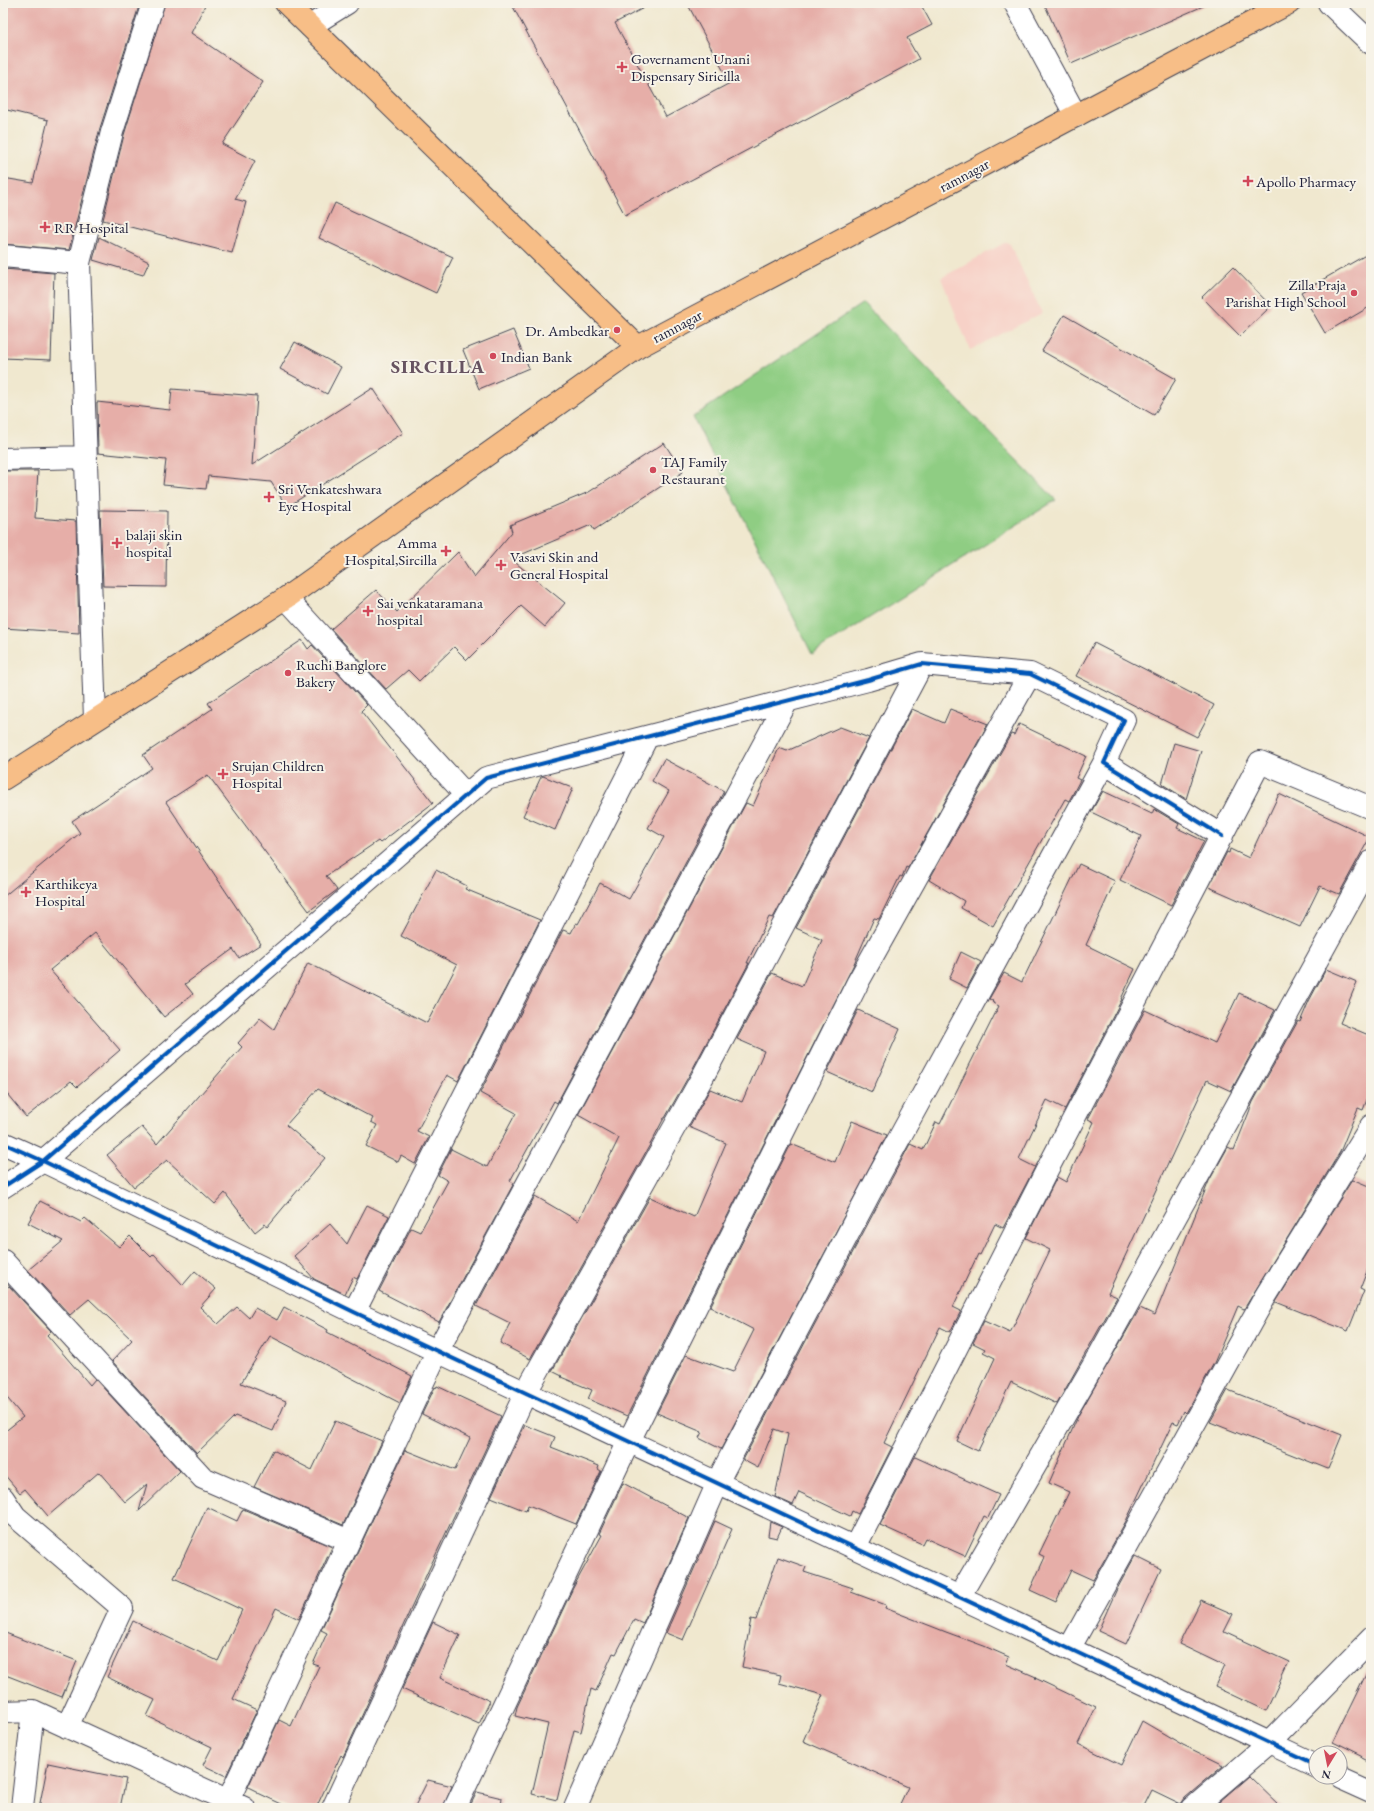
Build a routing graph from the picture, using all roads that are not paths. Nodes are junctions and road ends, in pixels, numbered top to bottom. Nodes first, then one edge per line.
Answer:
1 (153, 3) edge
2 (286, 3) edge
3 (347, 3) edge
4 (1016, 3) edge
5 (1289, 3) edge
6 (1329, 3) edge
7 (310, 26) junction
8 (1371, 42) edge
9 (1076, 116) junction
10 (3, 256) edge
11 (79, 263) junction
12 (638, 347) junction
13 (86, 457) junction
14 (3, 458) edge
15 (286, 598) junction
16 (922, 664) junction
17 (1030, 674) junction
18 (787, 701) junction
19 (95, 719) junction
20 (647, 737) junction
21 (1104, 763) junction
22 (3, 779) edge
23 (466, 795) junction
24 (1371, 808) edge
25 (1222, 836) junction
26 (1371, 862) edge
27 (1371, 1126) edge
28 (3, 1143) edge
29 (43, 1160) junction
30 (3, 1187) edge
31 (3, 1261) edge
32 (354, 1312) junction
33 (438, 1350) junction
34 (526, 1392) junction
35 (629, 1441) junction
36 (718, 1483) junction
37 (3, 1498) edge
38 (349, 1541) junction
39 (855, 1548) junction
40 (959, 1597) junction
41 (1368, 1648) edge
42 (1069, 1649) junction
43 (33, 1711) junction
44 (3, 1712) edge
45 (67, 1727) junction
46 (1269, 1743) junction
47 (1308, 1762) edge
48 (1348, 1781) edge
49 (1371, 1791) edge
50 (236, 1804) edge
51 (22, 1808) edge
52 (333, 1808) edge
53 (455, 1808) edge
54 (575, 1808) edge
55 (1193, 1808) edge

1 - 11 street
2 - 7 main road
3 - 7 street
4 - 9 street
5 - 9 main road, ramnagar
6 - 8 street
7 - 12 main road
9 - 12 main road, ramnagar
10 - 11 street
11 - 13 street
12 - 15 main road, ramnagar
13 - 14 street
13 - 19 street
15 - 19 main road, ramnagar
15 - 23 street
16 - 17 street
16 - 18 street
16 - 34 street
17 - 21 street
17 - 35 street
18 - 20 street
18 - 33 street
19 - 22 main road, ramnagar
20 - 23 street
20 - 32 street
21 - 25 street
21 - 36 street
23 - 29 street
24 - 25 street
25 - 39 street
26 - 40 street
27 - 42 street
28 - 29 street
29 - 30 street
29 - 32 street
31 - 38 street
32 - 33 street
33 - 34 street
33 - 38 street
34 - 35 street
34 - 52 street
35 - 36 street
35 - 53 street
36 - 39 street
36 - 54 street
37 - 45 street
38 - 50 street
39 - 40 street
40 - 42 street
41 - 46 street
42 - 46 street
43 - 44 street
43 - 45 street
43 - 51 street
45 - 50 street
46 - 47 street
46 - 55 street
48 - 49 street

